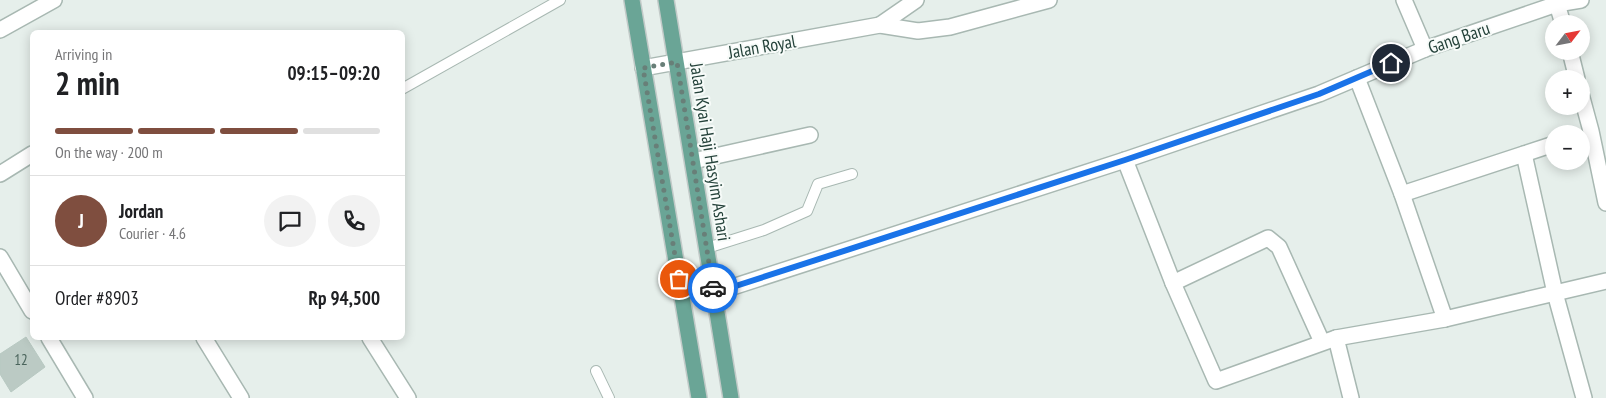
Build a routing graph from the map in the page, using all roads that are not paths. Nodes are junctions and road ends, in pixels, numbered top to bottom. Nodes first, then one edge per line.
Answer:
1 (54, 0) edge
2 (560, 0) edge
3 (632, 0) edge
4 (666, 0) edge
5 (916, 0) edge
6 (1048, 0) edge
7 (1404, 0) edge
8 (1581, 0) edge
9 (1557, 4) junction
10 (1560, 15) edge
11 (880, 25) junction
12 (0, 30) edge
13 (1425, 49) junction
14 (677, 62) junction
15 (643, 68) junction
16 (1357, 78) junction
17 (405, 87) edge
18 (810, 135) dead end
19 (1545, 147) edge
20 (1590, 147) edge
21 (1524, 154) junction
22 (30, 155) edge
23 (1125, 160) junction
24 (692, 161) junction
25 (0, 174) edge
26 (852, 174) dead end
27 (1402, 194) junction
28 (1606, 203) edge
29 (707, 248) junction
30 (0, 257) edge
31 (1606, 281) edge
32 (1173, 283) junction
33 (714, 293) junction
34 (1555, 293) junction
35 (30, 308) edge
36 (1445, 319) junction
37 (50, 340) edge
38 (205, 340) edge
39 (371, 340) edge
40 (1329, 340) junction
41 (596, 371) dead end
42 (85, 398) edge
43 (241, 398) edge
44 (408, 398) edge
45 (609, 398) edge
46 (699, 398) edge
47 (731, 398) edge
48 (1351, 398) edge
49 (1584, 398) edge

1 - 12 street
2 - 17 lane
3 - 15 main road
4 - 14 main road, Jalan Kyai Haji Hasyim Ashari
5 - 11 street, Jalan Royal
6 - 11 street, Jalan Royal
7 - 13 street
8 - 9 street, Gang Baru
9 - 10 street
9 - 13 street, Gang Baru
11 - 14 street, Jalan Royal
13 - 16 street, Gang Baru
14 - 15 street, Jalan Royal
14 - 24 main road, Jalan Kyai Haji Hasyim Ashari
15 - 46 main road
16 - 23 street, Gang Baru
16 - 27 street
18 - 24 street
19 - 21 street
20 - 28 street
21 - 27 street
21 - 34 street
22 - 25 street
23 - 32 street
23 - 33 street, Gang Baru
24 - 29 main road, Jalan Kyai Haji Hasyim Ashari
26 - 29 lane
27 - 36 street
29 - 33 main road, Jalan Kyai Haji Hasyim Ashari
30 - 35 street
31 - 34 street
32 - 40 street
32 - 40 street
33 - 47 main road, Jalan Kyai Haji Hasyim Ashari
34 - 36 street
34 - 49 street
36 - 40 street
37 - 42 street
38 - 43 street
39 - 44 street
40 - 48 street
41 - 45 lane

